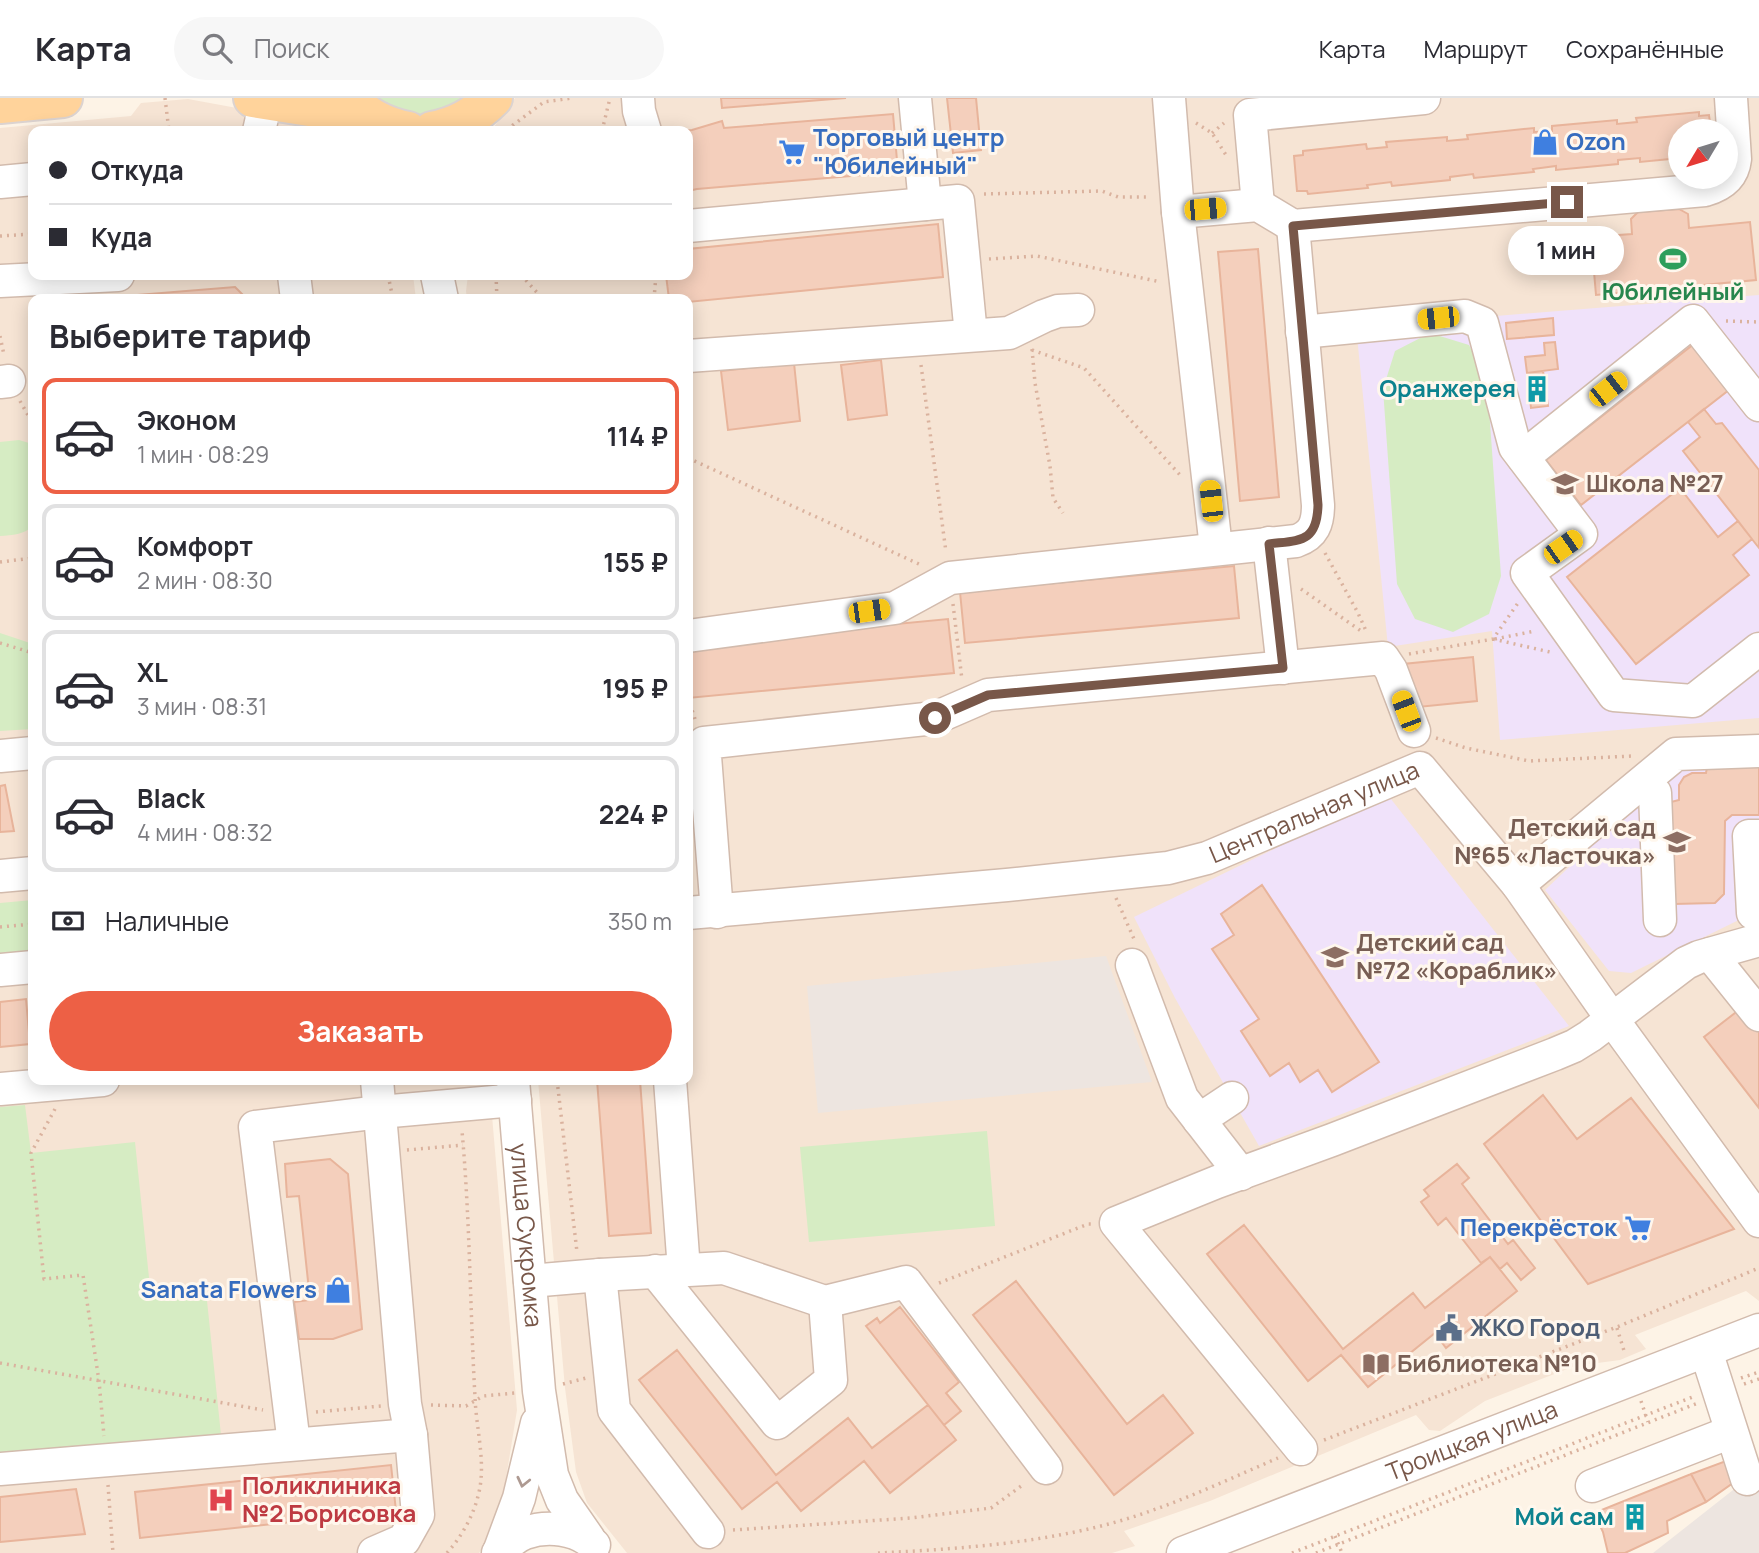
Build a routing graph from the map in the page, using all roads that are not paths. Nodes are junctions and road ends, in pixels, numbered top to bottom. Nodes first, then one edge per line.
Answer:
1 (63, 98) edge
2 (493, 98) edge
3 (638, 98) edge
4 (915, 98) edge
5 (1424, 98) edge
6 (1731, 98) edge
7 (1170, 103) edge
8 (0, 104) edge
9 (259, 110) edge
10 (375, 118) edge
11 (452, 126) edge
12 (476, 126) edge
13 (644, 126) edge
14 (28, 179) edge
15 (0, 181) edge
16 (925, 204) junction
17 (1258, 205) junction
18 (1178, 212) junction
19 (693, 226) edge
20 (1293, 226) junction
21 (95, 280) edge
22 (0, 281) edge
23 (54, 289) edge
24 (1078, 310) dead end
25 (1302, 332) junction
26 (971, 335) junction
27 (693, 356) edge
28 (1759, 405) edge
29 (1522, 457) junction
30 (1216, 548) junction
31 (1270, 556) junction
32 (693, 635) edge
33 (1759, 649) edge
34 (1283, 668) junction
35 (1414, 731) road end
36 (1759, 751) edge
37 (28, 753) edge
38 (0, 756) edge
39 (1655, 793) dead end
40 (1759, 836) edge
41 (28, 873) edge
42 (0, 876) edge
43 (1518, 885) junction
44 (702, 912) edge
45 (1660, 920) dead end
46 (1756, 926) edge
47 (1710, 954) junction
48 (1132, 965) dead end
49 (28, 967) edge
50 (0, 970) edge
51 (1759, 1015) edge
52 (1612, 1019) junction
53 (46, 1085) edge
54 (377, 1085) edge
55 (670, 1085) edge
56 (0, 1089) edge
57 (514, 1090) edge
58 (1232, 1098) dead end
59 (380, 1112) junction
60 (1199, 1120) junction
61 (1241, 1174) junction
62 (1759, 1221) edge
63 (670, 1271) junction
64 (590, 1276) junction
65 (530, 1280) junction
66 (825, 1303) junction
67 (1759, 1330) edge
68 (1706, 1351) junction
69 (540, 1391) junction
70 (1726, 1406) junction
71 (411, 1434) junction
72 (294, 1444) junction
73 (1301, 1449) dead end
74 (1046, 1468) road end
75 (0, 1469) edge
76 (1746, 1479) dead end
77 (1592, 1486) dead end
78 (708, 1532) road end
79 (595, 1546) edge
80 (498, 1552) edge
81 (374, 1553) edge
82 (1183, 1553) edge

1 - 8 main road
2 - 11 main road
2 - 12 street
3 - 13 street
4 - 16 street
5 - 17 street
6 - 20 street
7 - 18 street
9 - 10 main road
14 - 15 street
16 - 19 street
16 - 26 street
17 - 18 street
17 - 20 street
18 - 30 street
20 - 25 street
21 - 23 street
22 - 23 street
24 - 26 street
25 - 29 street
25 - 31 street
26 - 27 street
28 - 29 street
29 - 33 street
30 - 31 street
30 - 32 street
31 - 34 street
34 - 35 street
34 - 44 street
36 - 43 street
37 - 38 street
39 - 45 street
40 - 46 street
41 - 42 street
43 - 44 street, Центральная улица
43 - 52 street, Центральная улица
46 - 47 street
47 - 51 street
47 - 52 street
48 - 60 street
49 - 50 street
52 - 61 street
52 - 62 street, Центральная улица
53 - 56 street
54 - 59 street
55 - 63 street
57 - 59 street
57 - 65 street, улица Сукромка
58 - 60 street
59 - 71 street
59 - 72 street
60 - 61 street
61 - 73 street
63 - 64 street
63 - 66 street
63 - 66 street
64 - 65 street
64 - 78 street
65 - 69 street, улица Сукромка
66 - 74 street
67 - 68 street, Троицкая улица
68 - 70 street
68 - 82 street, Троицкая улица
69 - 79 street, улица Сукромка
69 -> 80 street, улица Сукромка
70 - 76 street
70 - 77 street
71 - 72 street
71 - 81 street
72 - 75 street
79 - 80 street

